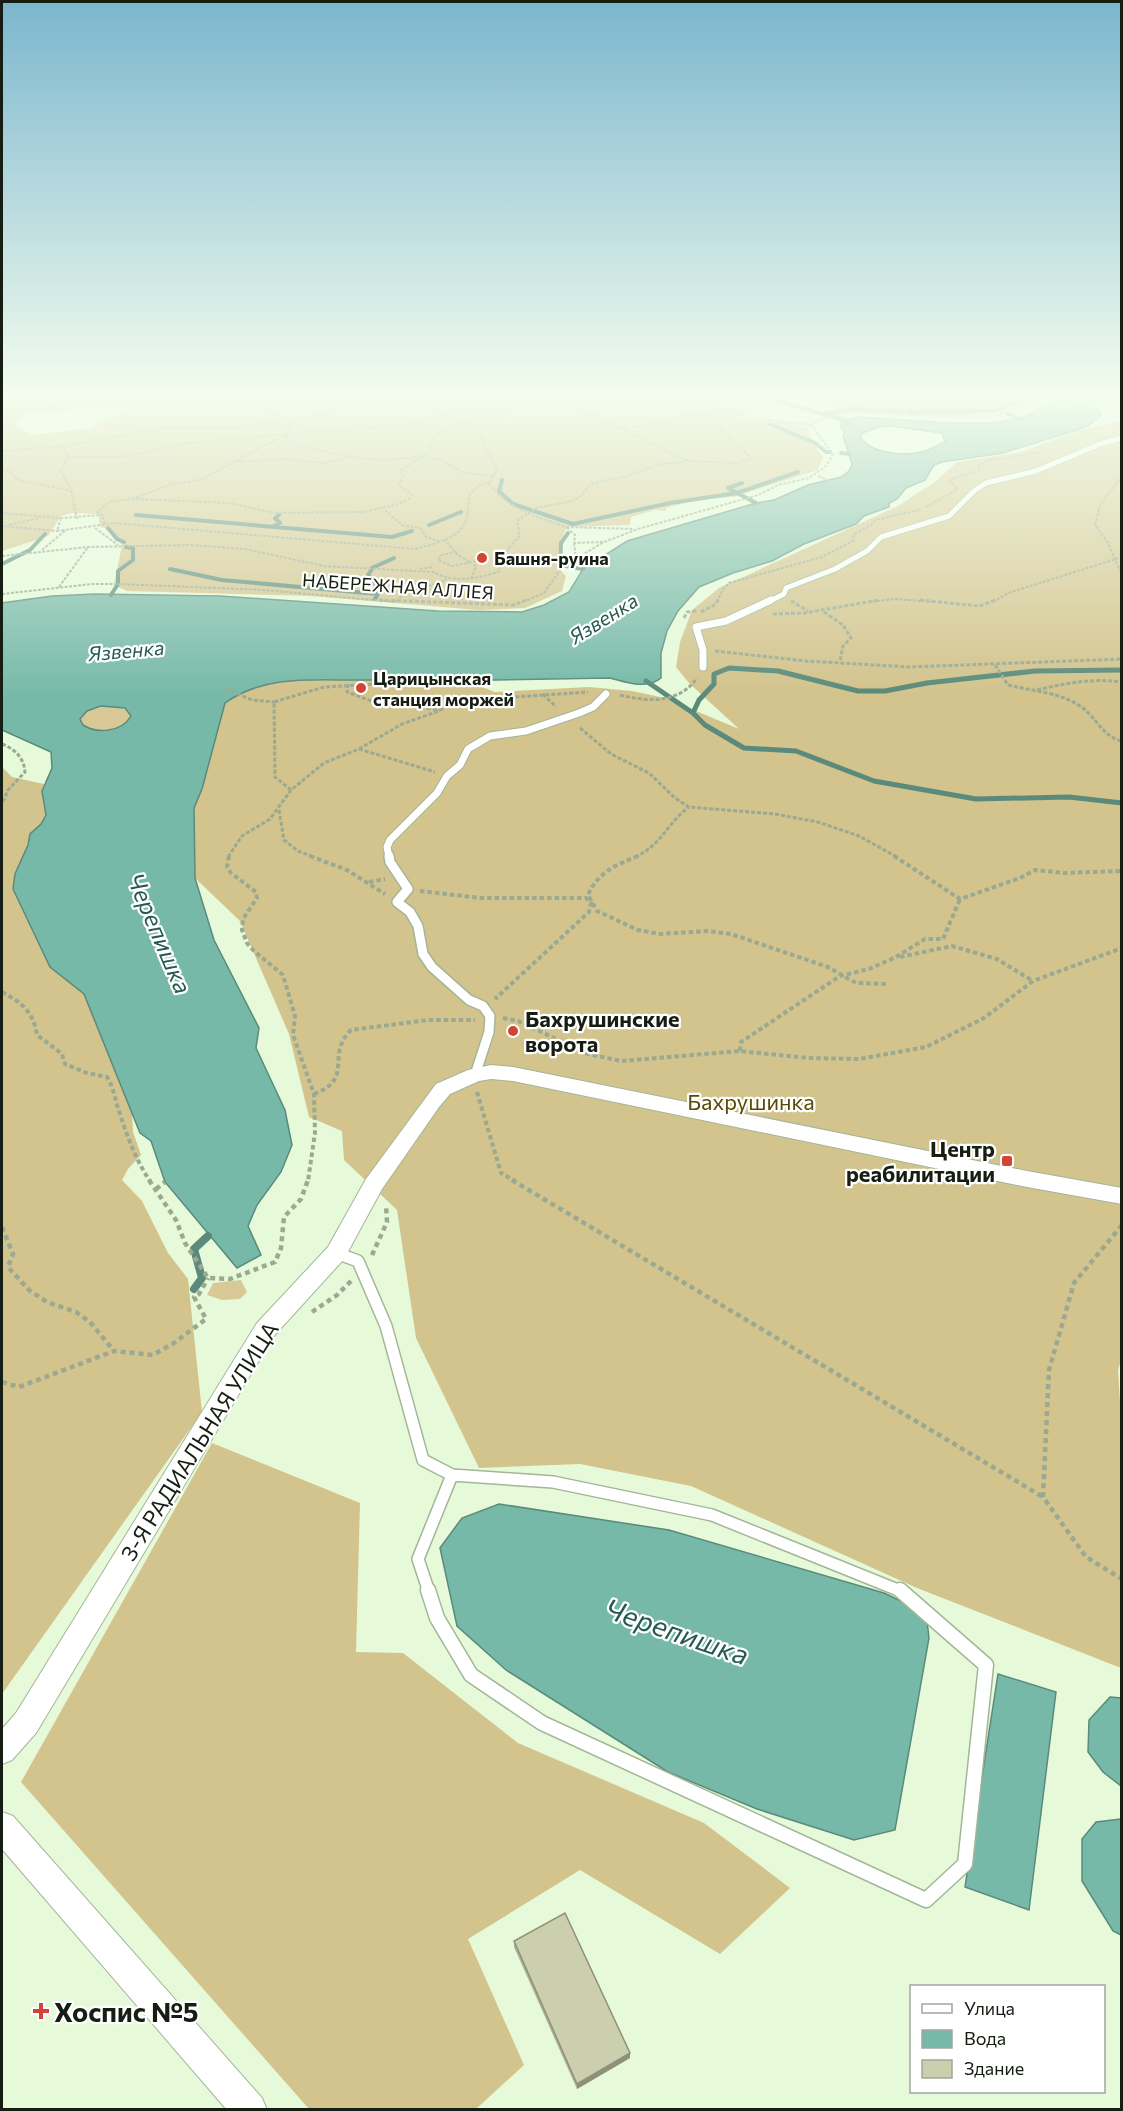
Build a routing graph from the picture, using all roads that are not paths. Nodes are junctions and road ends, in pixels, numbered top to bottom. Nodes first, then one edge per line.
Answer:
1 (969, 498) edge
2 (703, 667) road end
3 (606, 694) road end
4 (475, 1082) junction
5 (1122, 1196) edge
6 (336, 1253) junction
7 (452, 1475) junction
8 (2, 1750) edge
9 (2, 1827) edge
10 (250, 2109) edge

1 - 2 lane
3 - 4 lane
4 - 5 street, 3-Я РАДИАЛЬНАЯ УЛИЦА
4 - 6 street, 3-Я РАДИАЛЬНАЯ УЛИЦА
6 - 7 lane
6 - 8 street, 3-Я РАДИАЛЬНАЯ УЛИЦА
7 - 7 lane
9 - 10 street

